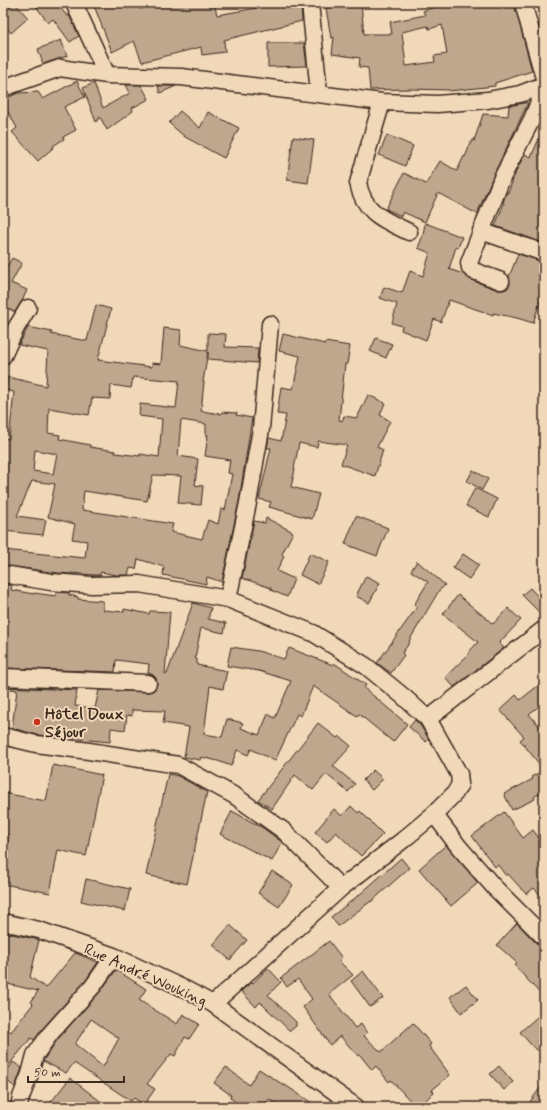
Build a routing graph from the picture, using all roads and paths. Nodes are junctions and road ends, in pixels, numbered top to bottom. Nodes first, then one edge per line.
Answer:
1 (74, 3) edge
2 (310, 3) edge
3 (523, 3) edge
4 (107, 75) junction
5 (544, 78) edge
6 (544, 85) edge
7 (3, 88) edge
8 (544, 88) edge
9 (319, 93) junction
10 (382, 102) junction
11 (481, 231) junction
12 (409, 232) dead end
13 (544, 254) edge
14 (501, 281) dead end
15 (28, 308) dead end
16 (270, 324) dead end
17 (3, 356) edge
18 (3, 574) edge
19 (228, 599) junction
20 (544, 629) edge
21 (3, 677) edge
22 (148, 683) dead end
23 (428, 719) junction
24 (3, 736) edge
25 (434, 814) junction
26 (341, 888) junction
27 (3, 922) edge
28 (544, 937) edge
29 (114, 956) junction
30 (213, 1004) junction
31 (20, 1107) edge
32 (356, 1107) edge

1 - 4 street
2 - 9 street
3 - 5 street
4 - 7 street
4 - 9 street
6 - 10 street
8 - 11 street
9 - 10 street
10 - 12 street
11 - 13 street
11 - 14 street
15 - 17 street
16 - 19 street
18 - 19 street
19 - 23 street
20 - 23 street
21 - 22 street
23 - 25 street
24 - 26 street
25 - 26 street
25 - 28 street
26 - 30 street
27 - 29 street, Rue André Wouking
29 - 30 street, Rue André Wouking
29 - 31 street
30 - 32 street, Rue André Wouking

